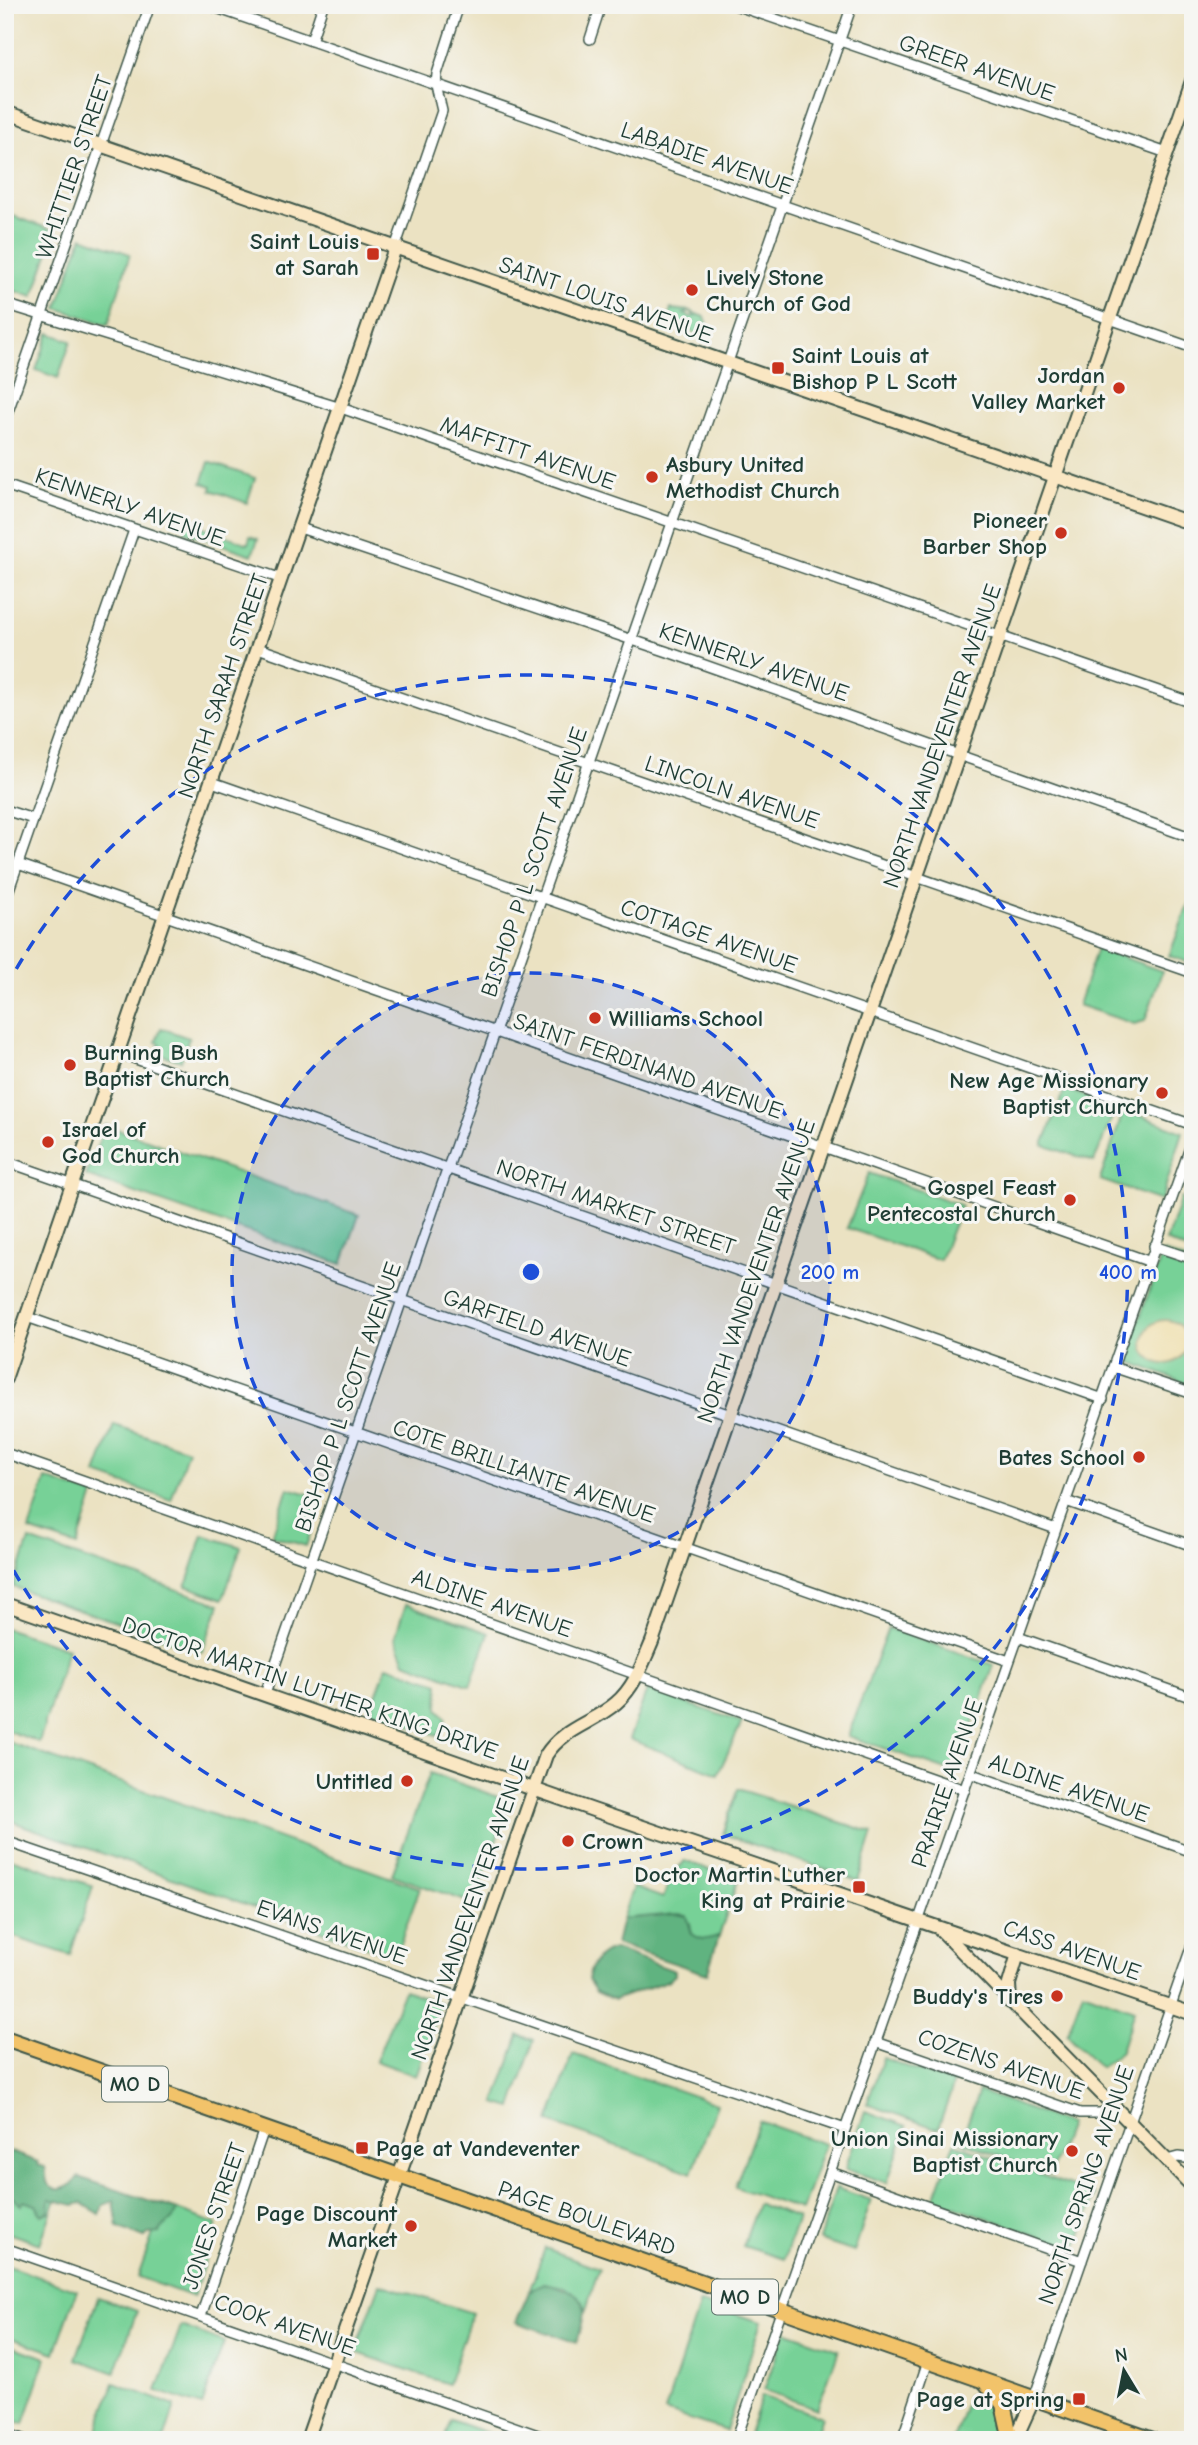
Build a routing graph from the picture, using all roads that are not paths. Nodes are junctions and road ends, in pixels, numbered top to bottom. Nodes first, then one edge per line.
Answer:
1 (150, 5) edge
2 (208, 5) edge
3 (323, 5) edge
4 (459, 5) edge
5 (601, 5) edge
6 (735, 5) edge
7 (852, 5) edge
8 (590, 38) dead end
9 (310, 41) junction
10 (839, 42) junction
11 (1193, 79) edge
12 (436, 85) junction
13 (5, 112) edge
14 (102, 144) junction
15 (1167, 153) junction
16 (783, 204) junction
17 (395, 248) junction
18 (5, 304) edge
19 (42, 317) junction
20 (1110, 319) junction
21 (1193, 348) edge
22 (728, 365) junction
23 (341, 408) junction
24 (5, 420) edge
25 (1055, 475) junction
26 (5, 485) edge
27 (671, 523) junction
28 (1193, 524) edge
29 (300, 528) junction
30 (134, 530) junction
31 (282, 579) junction
32 (999, 636) junction
33 (631, 639) junction
34 (258, 648) junction
35 (1193, 703) edge
36 (958, 753) junction
37 (589, 762) junction
38 (212, 782) junction
39 (5, 810) edge
40 (33, 819) junction
41 (1193, 838) edge
42 (18, 864) junction
43 (916, 876) junction
44 (542, 899) junction
45 (5, 901) edge
46 (163, 916) junction
47 (1193, 973) edge
48 (868, 1012) junction
49 (495, 1033) junction
50 (116, 1052) junction
51 (1193, 1125) edge
52 (1193, 1139) edge
53 (822, 1147) junction
54 (5, 1161) edge
55 (449, 1170) junction
56 (70, 1184) junction
57 (1154, 1245) junction
58 (1193, 1259) edge
59 (1148, 1261) junction
60 (775, 1282) junction
61 (402, 1301) junction
62 (26, 1317) junction
63 (1113, 1367) junction
64 (5, 1379) edge
65 (1193, 1394) edge
66 (1102, 1399) junction
67 (729, 1415) junction
68 (355, 1433) junction
69 (5, 1453) edge
70 (1066, 1501) junction
71 (1056, 1529) junction
72 (683, 1546) junction
73 (1193, 1546) edge
74 (311, 1560) junction
75 (5, 1604) edge
76 (1018, 1637) junction
77 (1009, 1661) junction
78 (638, 1675) junction
79 (265, 1694) junction
80 (1193, 1699) edge
81 (972, 1773) junction
82 (532, 1789) junction
83 (965, 1790) junction
84 (5, 1841) edge
85 (1193, 1852) edge
86 (918, 1920) junction
87 (937, 1927) junction
88 (1193, 1942) edge
89 (1018, 1954) junction
90 (460, 1997) junction
91 (1010, 2002) junction
92 (1171, 2006) junction
93 (1193, 2014) edge
94 (5, 2038) edge
95 (875, 2042) junction
96 (1115, 2107) junction
97 (1130, 2123) junction
98 (264, 2129) junction
99 (845, 2129) junction
100 (1193, 2159) edge
101 (1167, 2160) junction
102 (831, 2172) junction
103 (398, 2176) junction
104 (1193, 2187) edge
105 (5, 2248) edge
106 (1082, 2261) junction
107 (780, 2309) junction
108 (201, 2316) junction
109 (928, 2361) junction
110 (333, 2362) junction
111 (983, 2380) junction
112 (1034, 2398) junction
113 (5, 2433) edge
114 (26, 2440) edge
115 (307, 2440) edge
116 (552, 2440) edge
117 (736, 2440) edge
118 (902, 2440) edge
119 (1013, 2440) edge
120 (1153, 2440) edge

1 - 14 street, WHITTIER STREET
2 - 9 street, LABADIE AVENUE
3 - 9 street
4 - 12 street, NORTH SARAH STREET
5 - 8 street
6 - 10 street, GREER AVENUE
7 - 10 street, BISHOP P L SCOTT AVENUE
9 - 12 street, LABADIE AVENUE
10 - 15 street, GREER AVENUE
10 - 16 street, BISHOP P L SCOTT AVENUE
11 - 15 main road, NORTH VANDEVENTER AVENUE
12 - 16 street, LABADIE AVENUE
12 - 17 street, NORTH SARAH STREET
13 - 14 main road, SAINT LOUIS AVENUE
14 - 17 main road, SAINT LOUIS AVENUE
14 - 19 street, WHITTIER STREET
15 - 20 main road, NORTH VANDEVENTER AVENUE
16 - 20 street, LABADIE AVENUE
16 - 22 street, BISHOP P L SCOTT AVENUE
17 - 22 main road, SAINT LOUIS AVENUE
17 - 23 main road, NORTH SARAH STREET
18 - 19 street, MAFFITT AVENUE
19 - 23 street, MAFFITT AVENUE
19 - 24 street, WHITTIER STREET
20 - 21 street, LABADIE AVENUE
20 - 25 main road, NORTH VANDEVENTER AVENUE
22 - 25 main road, SAINT LOUIS AVENUE
22 - 27 street, BISHOP P L SCOTT AVENUE
23 - 27 street, MAFFITT AVENUE
23 - 29 main road, NORTH SARAH STREET
25 - 28 main road, SAINT LOUIS AVENUE
25 - 32 main road, NORTH VANDEVENTER AVENUE
26 - 30 street, KENNERLY AVENUE
27 - 32 street, MAFFITT AVENUE
27 - 33 street, BISHOP P L SCOTT AVENUE
29 - 31 main road, NORTH SARAH STREET
29 - 33 street, KENNERLY AVENUE
30 - 31 street, KENNERLY AVENUE
30 - 40 street
31 - 34 main road, NORTH SARAH STREET
32 - 35 street, MAFFITT AVENUE
32 - 36 main road, NORTH VANDEVENTER AVENUE
33 - 36 street, KENNERLY AVENUE
33 - 37 street, BISHOP P L SCOTT AVENUE
34 - 37 street, LINCOLN AVENUE
34 - 38 main road, NORTH SARAH STREET
36 - 41 street, KENNERLY AVENUE
36 - 43 main road, NORTH VANDEVENTER AVENUE
37 - 43 street, LINCOLN AVENUE
37 - 44 street, BISHOP P L SCOTT AVENUE
38 - 44 street, COTTAGE AVENUE
38 - 46 main road, NORTH SARAH STREET
39 - 40 street
40 - 42 street
42 - 45 street
42 - 46 street, SAINT FERDINAND AVENUE
43 - 47 street, LINCOLN AVENUE
43 - 48 main road, NORTH VANDEVENTER AVENUE
44 - 48 street, COTTAGE AVENUE
44 - 49 street, BISHOP P L SCOTT AVENUE
46 - 49 street, SAINT FERDINAND AVENUE
46 - 50 main road, NORTH SARAH STREET
48 - 51 street, COTTAGE AVENUE
48 - 53 main road, NORTH VANDEVENTER AVENUE
49 - 53 street, SAINT FERDINAND AVENUE
49 - 55 street, BISHOP P L SCOTT AVENUE
50 - 55 street, NORTH MARKET STREET
50 - 56 main road, NORTH SARAH STREET
52 - 57 street, PRAIRIE AVENUE
53 - 59 street, SAINT FERDINAND AVENUE
53 - 60 main road, NORTH VANDEVENTER AVENUE
54 - 56 street, GARFIELD AVENUE
55 - 60 street, NORTH MARKET STREET
55 - 61 street, BISHOP P L SCOTT AVENUE
56 - 61 street, GARFIELD AVENUE
56 - 62 main road, NORTH SARAH STREET
57 - 58 street
57 - 59 street, PRAIRIE AVENUE
59 - 63 street, PRAIRIE AVENUE
60 - 66 street, NORTH MARKET STREET
60 - 67 main road, NORTH VANDEVENTER AVENUE
61 - 67 street, GARFIELD AVENUE
61 - 68 street, BISHOP P L SCOTT AVENUE
62 - 64 main road, NORTH SARAH STREET
62 - 68 street, COTE BRILLIANTE AVENUE
63 - 65 street
63 - 66 street, PRAIRIE AVENUE
66 - 70 street, PRAIRIE AVENUE
67 - 71 street, GARFIELD AVENUE
67 - 72 main road, NORTH VANDEVENTER AVENUE
68 - 72 street, COTE BRILLIANTE AVENUE
68 - 74 street, BISHOP P L SCOTT AVENUE
69 - 74 street, ALDINE AVENUE
70 - 71 street, PRAIRIE AVENUE
70 - 73 street
71 - 76 street, PRAIRIE AVENUE
72 - 77 street, COTE BRILLIANTE AVENUE
72 - 78 main road, NORTH VANDEVENTER AVENUE
74 - 78 street, ALDINE AVENUE
74 - 79 street, BISHOP P L SCOTT AVENUE
75 - 79 main road, DOCTOR MARTIN LUTHER KING DRIVE
76 - 77 street, PRAIRIE AVENUE
76 - 80 street
77 - 81 street, PRAIRIE AVENUE
78 - 82 main road, NORTH VANDEVENTER AVENUE
78 - 83 street, ALDINE AVENUE
79 - 82 main road, DOCTOR MARTIN LUTHER KING DRIVE
81 - 83 street, PRAIRIE AVENUE
81 - 85 street, ALDINE AVENUE
82 - 86 main road, DOCTOR MARTIN LUTHER KING DRIVE
82 - 90 main road, NORTH VANDEVENTER AVENUE
83 - 86 street, PRAIRIE AVENUE
84 - 90 street, EVANS AVENUE
86 - 87 main road, CASS AVENUE
86 - 95 street, PRAIRIE AVENUE
87 - 89 main road, CASS AVENUE
87 - 91 main road
88 - 92 street, NORTH SPRING AVENUE
89 - 91 main road
89 - 92 main road, CASS AVENUE
90 - 99 street, EVANS AVENUE
90 - 103 main road, NORTH VANDEVENTER AVENUE
91 - 96 main road
92 - 93 main road, CASS AVENUE
92 - 97 street, NORTH SPRING AVENUE
94 - 98 main road, PAGE BOULEVARD / MO D
95 - 96 street, COZENS AVENUE
95 - 99 street, PRAIRIE AVENUE
96 - 97 main road
97 - 101 main road
97 - 106 street, NORTH SPRING AVENUE
98 - 103 main road, PAGE BOULEVARD / MO D
98 - 108 street, JONES STREET
99 - 102 street, PRAIRIE AVENUE
100 - 101 street
101 - 104 main road
102 - 106 street
102 - 107 street, PRAIRIE AVENUE
103 - 107 main road, PAGE BOULEVARD / MO D
103 - 110 main road, NORTH VANDEVENTER AVENUE
105 - 108 street, COOK AVENUE
106 - 112 street, NORTH SPRING AVENUE
107 - 109 main road, PAGE BOULEVARD / MO D
107 - 117 street, PRAIRIE AVENUE
108 - 110 street, COOK AVENUE
109 - 111 main road, PAGE BOULEVARD / MO D
109 - 118 street
110 - 115 main road, NORTH VANDEVENTER AVENUE
110 - 116 street, COOK AVENUE
111 - 112 main road, PAGE BOULEVARD / MO D
111 - 119 main road
112 - 119 main road, NORTH SPRING AVENUE
112 - 120 main road, PAGE BOULEVARD / MO D
113 - 114 street

